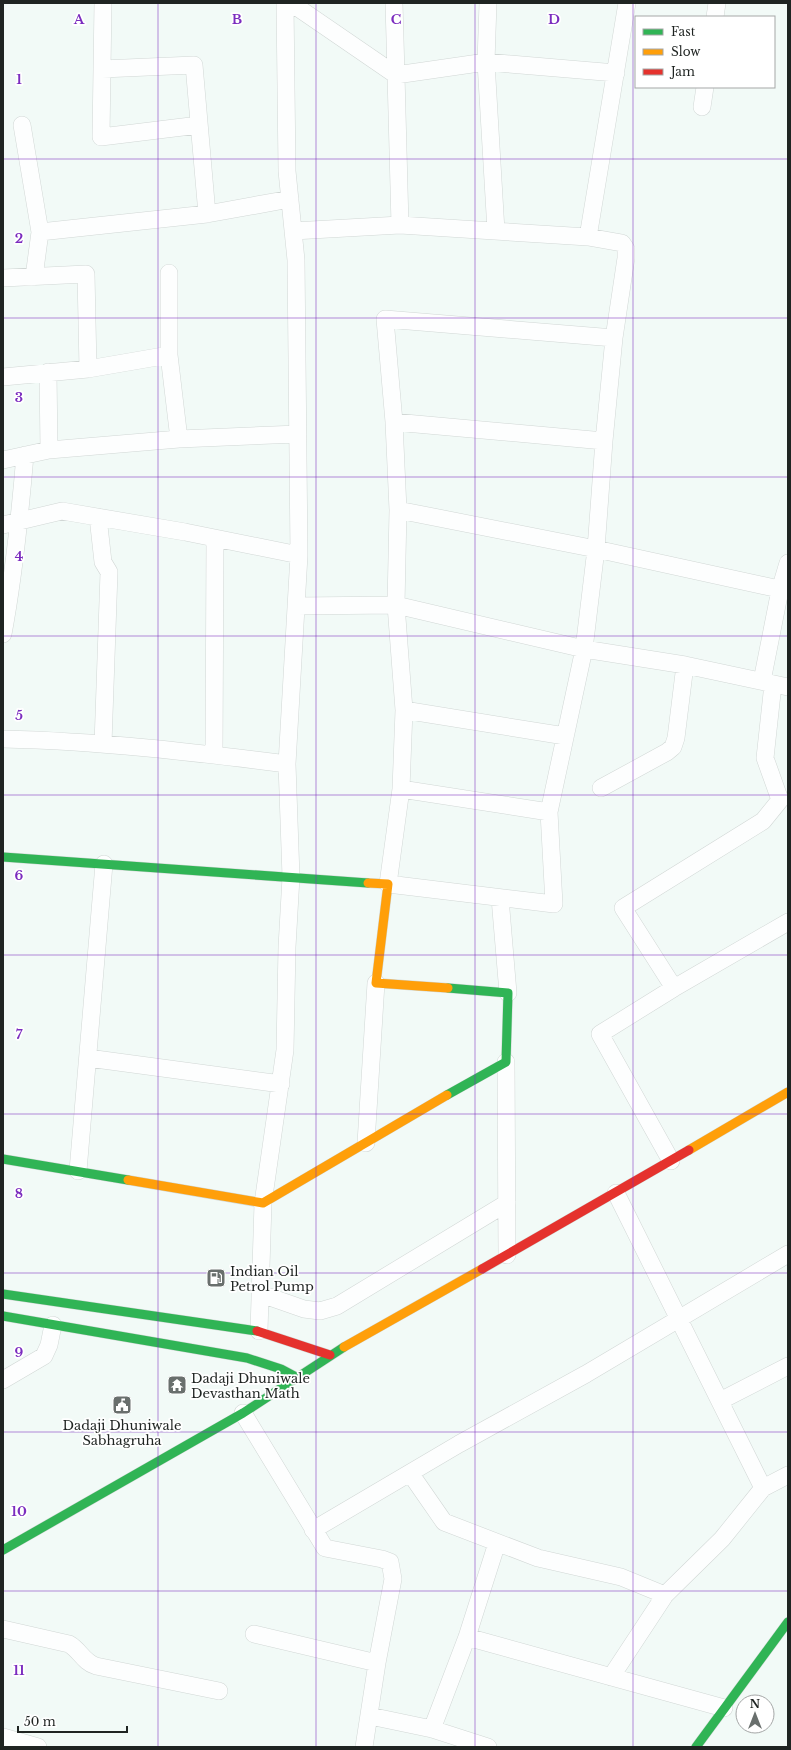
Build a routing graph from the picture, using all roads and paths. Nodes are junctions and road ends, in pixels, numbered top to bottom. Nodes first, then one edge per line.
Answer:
1 (103, 3) edge
2 (285, 3) edge
3 (291, 3) edge
4 (394, 3) edge
5 (488, 3) edge
6 (627, 3) edge
7 (717, 3) edge
8 (715, 16) edge
9 (486, 62) junction
10 (102, 69) junction
11 (616, 73) junction
12 (396, 75) junction
13 (705, 88) edge
14 (702, 107) dead end
15 (22, 125) dead end
16 (199, 125) junction
17 (290, 199) junction
18 (207, 214) junction
19 (400, 225) junction
20 (293, 231) junction
21 (496, 231) junction
22 (40, 232) junction
23 (588, 236) junction
24 (170, 273) dead end
25 (34, 277) junction
26 (3, 278) edge
27 (614, 338) junction
28 (170, 355) junction
29 (88, 369) junction
30 (48, 372) junction
31 (3, 376) edge
32 (394, 422) junction
33 (298, 434) junction
34 (179, 439) junction
35 (604, 441) junction
36 (49, 450) junction
37 (25, 455) junction
38 (3, 460) edge
39 (398, 510) junction
40 (98, 517) junction
41 (19, 521) junction
42 (3, 525) edge
43 (215, 538) junction
44 (596, 549) junction
45 (299, 555) junction
46 (788, 563) edge
47 (784, 591) edge
48 (396, 605) junction
49 (296, 606) junction
50 (3, 634) edge
51 (584, 649) junction
52 (685, 665) junction
53 (774, 684) edge
54 (404, 710) junction
55 (565, 736) junction
56 (3, 739) edge
57 (103, 744) junction
58 (214, 755) junction
59 (287, 764) junction
60 (601, 788) dead end
61 (401, 789) junction
62 (549, 812) junction
63 (3, 857) edge
64 (104, 864) junction
65 (291, 877) junction
66 (388, 884) junction
67 (500, 898) junction
68 (788, 922) edge
69 (376, 983) junction
70 (674, 988) junction
71 (508, 993) junction
72 (88, 1058) junction
73 (506, 1062) junction
74 (281, 1084) junction
75 (788, 1092) edge
76 (366, 1142) junction
77 (3, 1159) edge
78 (671, 1161) junction
79 (78, 1171) junction
80 (616, 1193) junction
81 (263, 1203) junction
82 (507, 1203) junction
83 (788, 1254) edge
84 (507, 1255) junction
85 (3, 1294) edge
86 (261, 1294) junction
87 (3, 1316) edge
88 (678, 1318) junction
89 (53, 1324) junction
90 (259, 1331) junction
91 (330, 1355) junction
92 (788, 1366) edge
93 (296, 1377) junction
94 (3, 1380) edge
95 (720, 1401) junction
96 (243, 1413) junction
97 (410, 1473) junction
98 (788, 1475) edge
99 (762, 1488) junction
100 (313, 1530) junction
101 (497, 1543) junction
102 (3, 1550) edge
103 (665, 1595) junction
104 (788, 1622) edge
105 (3, 1629) edge
106 (254, 1634) dead end
107 (467, 1637) junction
108 (377, 1663) junction
109 (611, 1677) junction
110 (219, 1691) dead end
111 (724, 1708) junction
112 (370, 1716) junction
113 (432, 1729) junction
114 (3, 1737) edge
115 (38, 1747) edge
116 (364, 1747) edge
117 (488, 1747) edge
118 (696, 1747) edge

1 - 10 street
2 - 17 street
3 - 12 street
4 - 12 street
5 - 9 street
6 - 11 street
7 - 8 street
9 - 11 street
9 - 12 street
9 - 21 street
10 - 16 street
10 - 16 street
11 - 23 street
12 - 19 street
13 - 14 street
15 - 22 street
16 - 18 street
17 - 18 street
17 - 20 street
18 - 22 street
19 - 20 street
19 - 21 street
20 - 33 street
21 - 23 street
22 - 25 street
23 - 27 street
24 - 28 street
25 - 26 street
25 - 29 street
27 - 32 street
27 - 35 street
28 - 29 street
28 - 34 street
29 - 30 street
30 - 31 street
30 - 36 street
32 - 35 street
32 - 39 street
33 - 34 street
33 - 45 street
34 - 36 street
35 - 44 street
36 - 37 street
37 - 38 street
37 - 41 street
39 - 44 street
39 - 48 street
40 - 41 street
40 - 43 street
40 - 57 street
41 - 42 street
41 - 50 street
43 - 45 street
43 - 58 street
44 - 47 street
44 - 51 street
45 - 49 street
46 - 47 street
47 - 53 street
48 - 49 street
48 - 51 street
48 - 54 street
49 - 59 street
51 - 52 street
51 - 55 street
52 - 53 street
52 - 60 street
53 - 70 street
54 - 55 street
54 - 61 street
55 - 62 street
56 - 57 street
57 - 58 street
58 - 59 street
59 - 65 street
61 - 62 street
61 - 66 street
62 - 67 street
63 - 64 street
64 - 65 street
64 - 72 street
65 - 66 street
65 - 74 street
66 - 67 street
66 - 69 street
67 - 71 street
68 - 70 street
69 - 71 street
69 - 76 street
70 - 78 street
71 - 73 street
72 - 74 street
72 - 79 street
73 - 76 street
73 - 82 street
74 - 81 street
75 - 78 street
76 - 81 street
77 - 79 street
78 - 80 street
79 - 81 street
80 - 84 street
80 - 88 street
81 - 86 street
82 - 84 street
82 - 86 street
83 - 88 street
84 - 91 street
85 - 90 street
86 - 90 street
87 - 89 street
88 - 95 street
88 - 97 street
89 - 93 street
89 - 94 street
90 - 91 street
91 - 93 street
92 - 95 street
93 - 96 street
95 - 99 street
96 - 100 street
96 - 102 street
97 - 100 street
97 - 101 street
98 - 99 street
99 - 103 street
100 - 108 street
101 - 103 street
101 - 107 street
103 - 109 street
104 - 111 street
105 - 110 street
106 - 108 street
107 - 109 street
107 - 113 street
108 - 112 street
109 - 111 street
111 - 118 street
112 - 113 street
112 - 116 street
113 - 117 street
114 - 115 street

